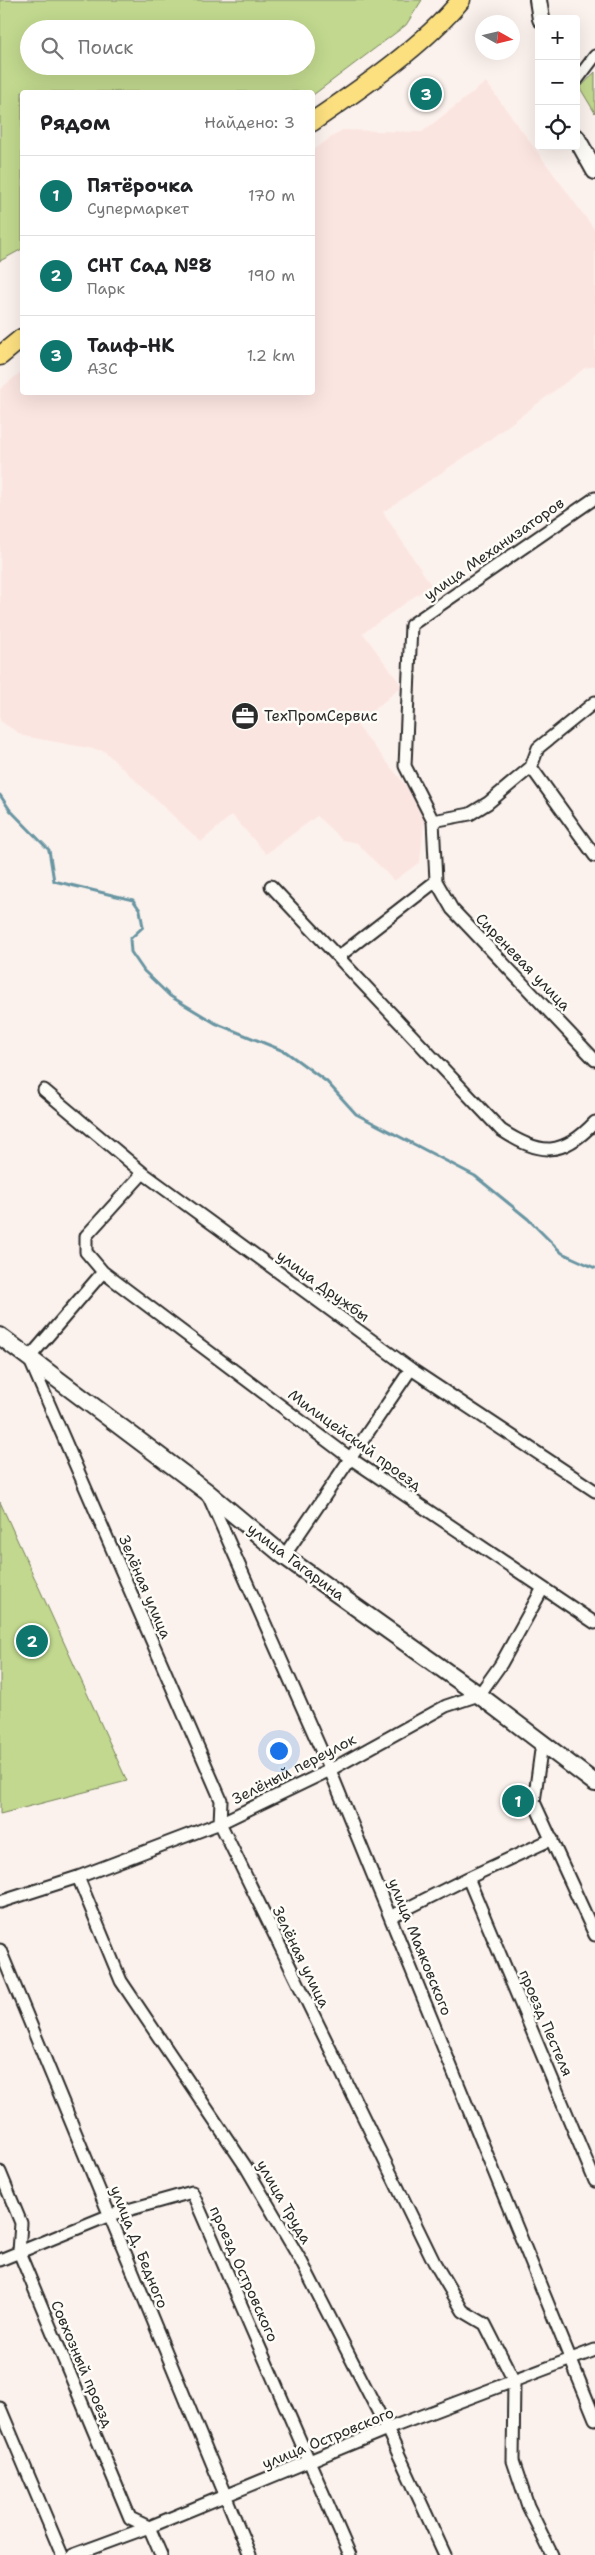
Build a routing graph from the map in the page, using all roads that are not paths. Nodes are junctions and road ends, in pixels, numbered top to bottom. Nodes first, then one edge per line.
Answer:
1 (461, 0) edge
2 (538, 0) edge
3 (540, 15) edge
4 (595, 56) edge
5 (580, 76) edge
6 (315, 120) edge
7 (580, 144) edge
8 (595, 171) edge
9 (20, 340) edge
10 (0, 356) edge
11 (595, 498) edge
12 (595, 702) edge
13 (531, 767) junction
14 (433, 821) junction
15 (595, 856) edge
16 (436, 881) junction
17 (271, 886) dead end
18 (338, 957) junction
19 (595, 1060) edge
20 (44, 1090) dead end
21 (595, 1122) edge
22 (143, 1173) junction
23 (103, 1272) junction
24 (0, 1336) edge
25 (29, 1358) junction
26 (411, 1369) junction
27 (350, 1458) junction
28 (206, 1491) junction
29 (595, 1491) edge
30 (284, 1556) junction
31 (543, 1588) junction
32 (595, 1624) edge
33 (479, 1695) junction
34 (542, 1743) junction
35 (330, 1770) junction
36 (595, 1782) edge
37 (220, 1823) junction
38 (552, 1839) junction
39 (78, 1876) junction
40 (468, 1878) junction
41 (0, 1902) edge
42 (392, 1916) junction
43 (595, 1935) edge
44 (0, 1950) edge
45 (0, 2172) edge
46 (595, 2180) edge
47 (110, 2215) junction
48 (19, 2252) junction
49 (0, 2260) edge
50 (595, 2350) edge
51 (573, 2359) junction
52 (514, 2381) junction
53 (0, 2408) edge
54 (595, 2419) edge
55 (387, 2429) junction
56 (310, 2462) junction
57 (225, 2495) junction
58 (149, 2526) junction
59 (62, 2555) edge
60 (73, 2555) edge
61 (161, 2555) edge
62 (250, 2555) edge
63 (350, 2555) edge
64 (445, 2555) edge
65 (552, 2555) edge

1 - 6 main road
2 - 3 main road
4 - 5 street
7 - 8 main road
9 - 10 main road
11 - 14 street, улица Механизаторов
12 - 13 street
13 - 14 street
13 - 15 street
14 - 16 street
16 - 18 street
16 - 19 street, Сиреневая улица
17 - 18 street
18 - 21 street
20 - 22 street, улица Дружбы
22 - 23 street, Милицейский проезд
22 - 26 street, улица Дружбы
23 - 25 street
23 - 27 street, Милицейский проезд
24 - 25 main road, улица Гагарина
25 - 28 main road, улица Гагарина
25 - 37 street, Зелёная улица
26 - 27 street
26 - 29 street, улица Дружбы
27 - 30 street
27 - 31 street, Милицейский проезд
28 - 30 main road, улица Гагарина
28 - 35 street, улица Маяковского
30 - 33 main road, улица Гагарина
31 - 32 street, Милицейский проезд
31 - 33 street
33 - 34 main road, улица Гагарина
33 - 35 street, Зелёный переулок
34 - 36 main road, улица Гагарина
34 - 38 street
35 - 37 street, Зелёный переулок
35 - 42 street, улица Маяковского
37 - 39 street, Зелёный переулок
37 - 52 street, Зелёная улица
38 - 40 street
38 - 43 street
39 - 41 street, Зелёный переулок
39 - 55 street, улица Труда
40 - 42 street
40 - 46 street, проезд Пестеля
42 - 51 street, улица Маяковского
44 - 47 street, улица Д. Бедного
45 - 48 street, Совхозный проезд
47 - 48 street, проезд Островского
47 - 56 street, проезд Островского
47 - 57 street, улица Д. Бедного
48 - 49 street, проезд Островского
48 - 58 street, Совхозный проезд
50 - 51 street, улица Островского
51 - 52 street, улица Островского
51 - 54 street, улица Маяковского
52 - 55 street, улица Островского
52 - 65 street, Зелёная улица
53 - 59 street
55 - 56 street, улица Островского
55 - 64 street, улица Труда
56 - 57 street, улица Островского
56 - 63 street, проезд Островского
57 - 58 street, улица Островского
57 - 62 street, улица Д. Бедного
58 - 60 street, улица Островского
58 - 61 street

